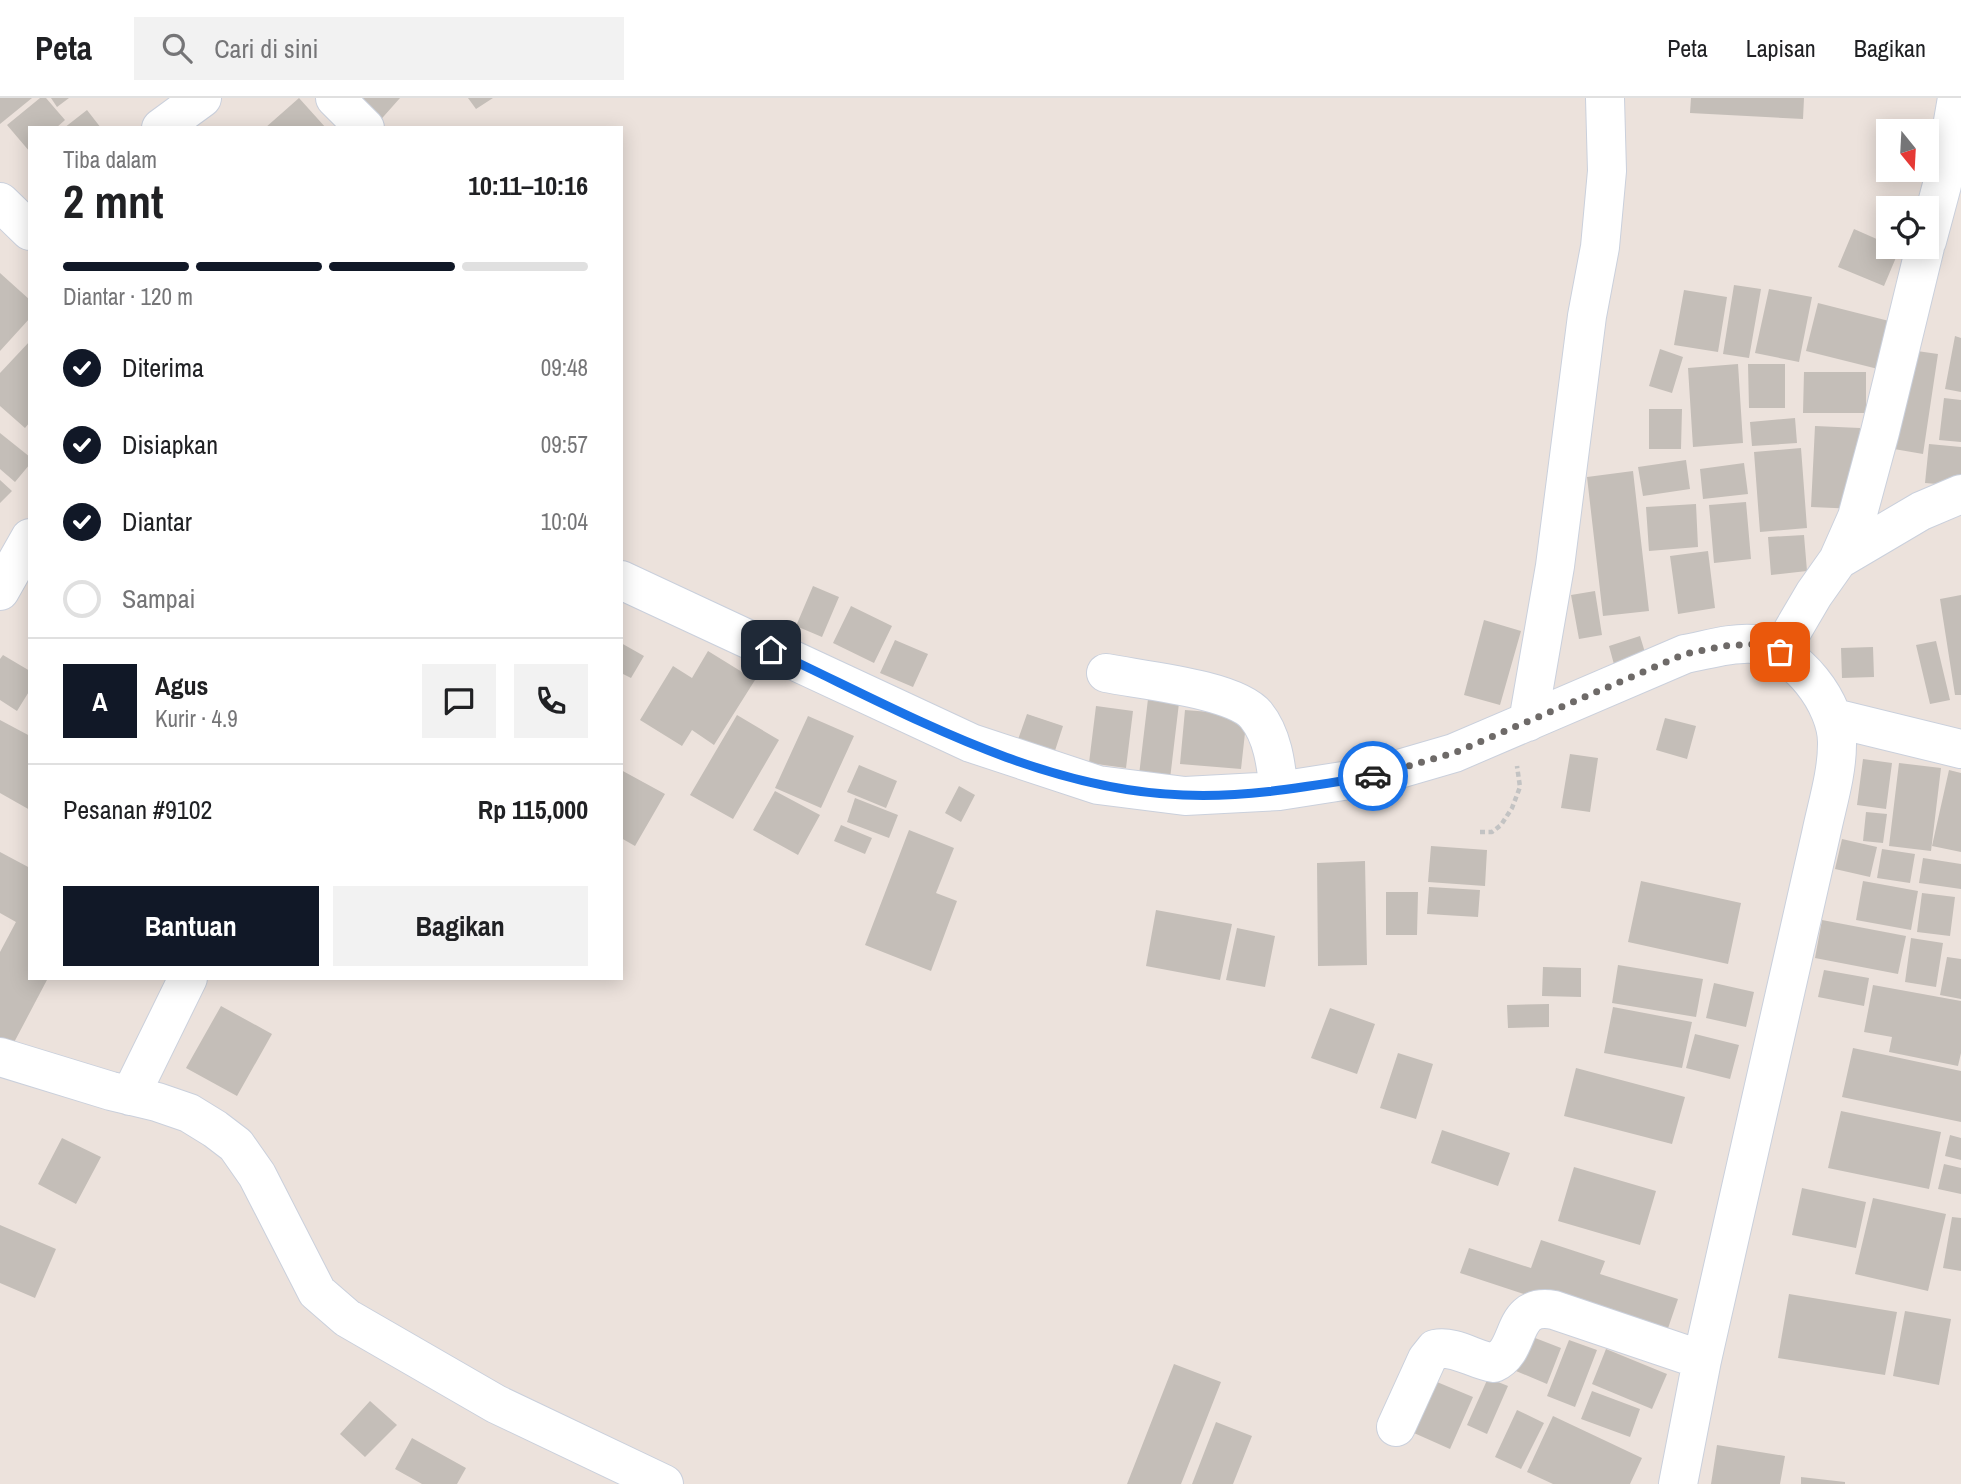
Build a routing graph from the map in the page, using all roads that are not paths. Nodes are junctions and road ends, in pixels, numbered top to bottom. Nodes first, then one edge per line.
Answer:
1 (202, 98) edge
2 (335, 98) edge
3 (1605, 98) edge
4 (1958, 98) edge
5 (164, 126) edge
6 (363, 126) edge
7 (1939, 196) edge
8 (0, 202) edge
9 (28, 229) edge
10 (1922, 259) edge
11 (1961, 494) edge
12 (28, 542) edge
13 (1838, 560) junction
14 (623, 581) edge
15 (0, 591) edge
16 (1780, 652) junction
17 (1106, 673) dead end
18 (1834, 719) junction
19 (1514, 728) junction
20 (1961, 749) edge
21 (1279, 791) junction
22 (187, 980) edge
23 (0, 1057) edge
24 (130, 1096) junction
25 (1702, 1360) junction
26 (1396, 1426) dead end
27 (664, 1484) edge
28 (1678, 1484) edge

1 - 5 street
2 - 6 street
3 - 19 street
4 - 7 street
8 - 9 street
10 - 13 street
11 - 13 street
12 - 15 street
13 - 16 street
14 - 21 street
16 - 18 street
16 - 19 street
17 - 21 street
18 - 20 street
18 - 25 street
19 - 21 street
22 - 24 street
23 - 24 street
24 - 27 street
25 - 26 street
25 - 28 street

